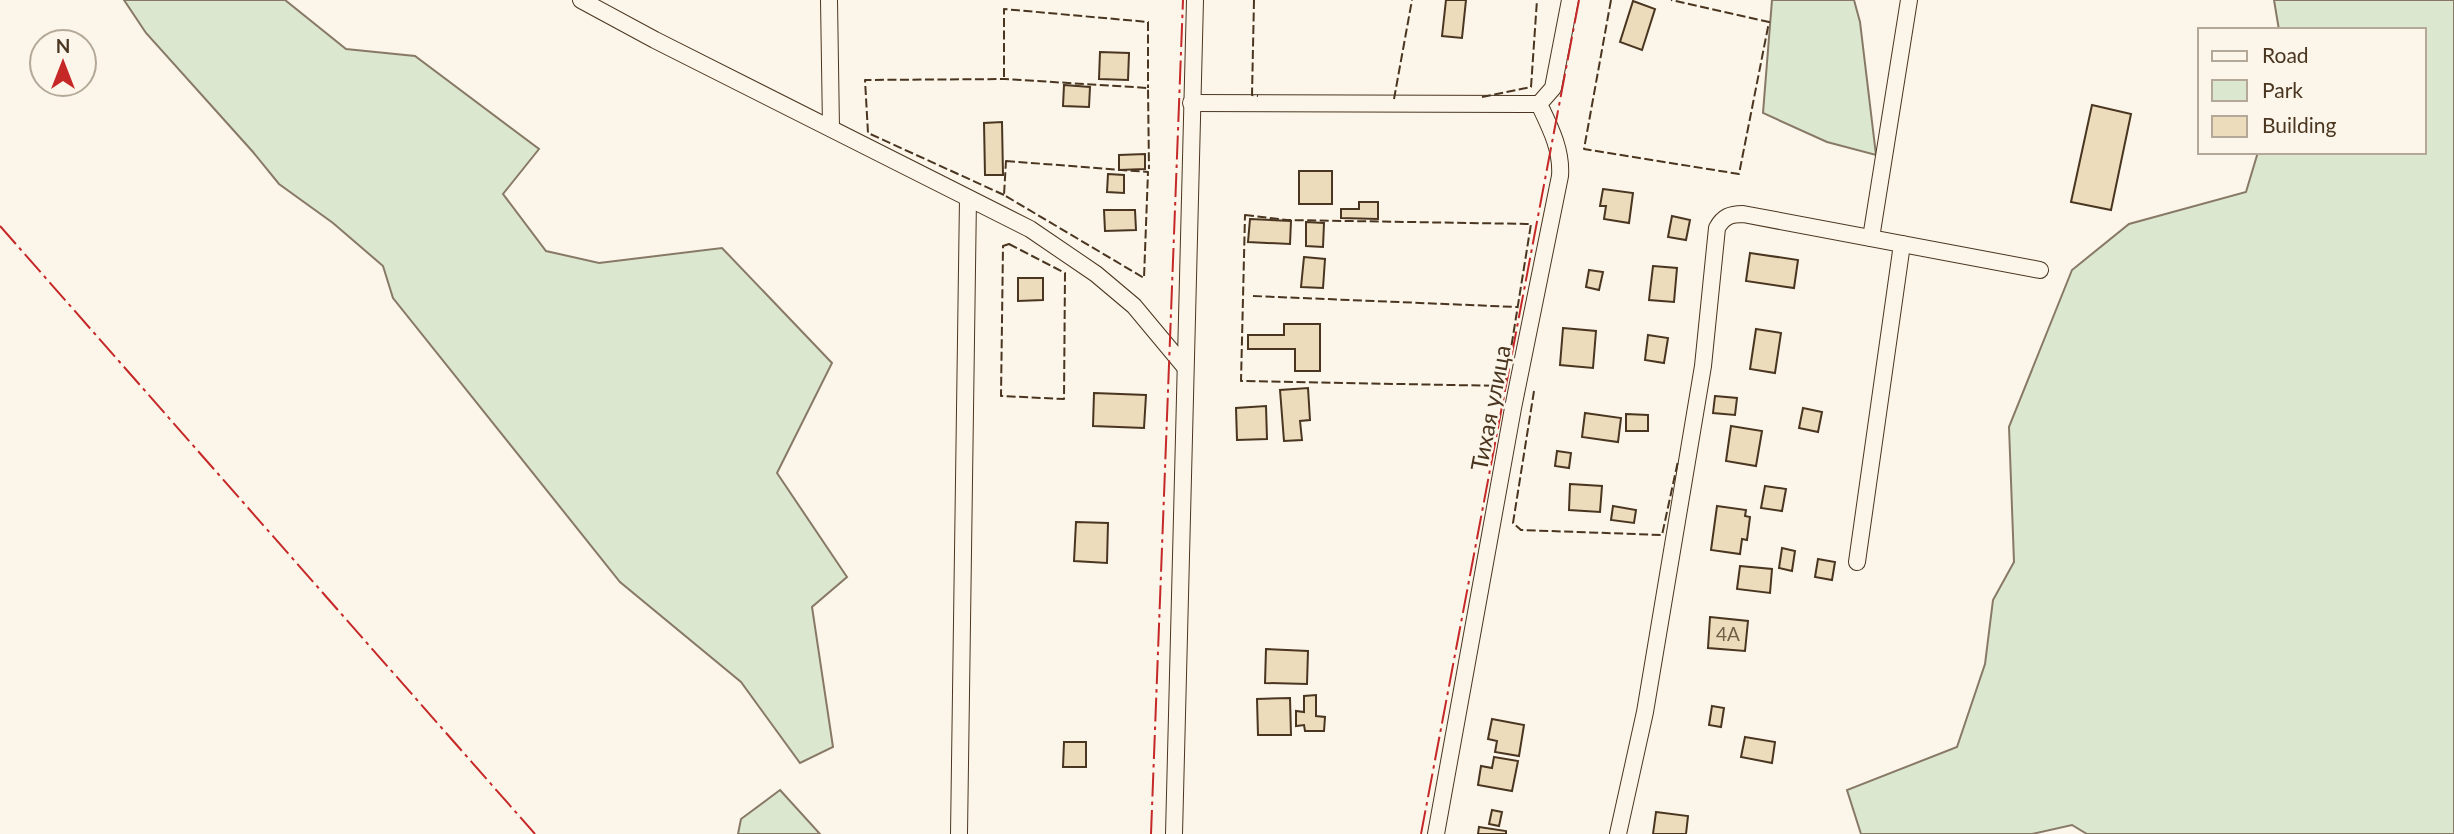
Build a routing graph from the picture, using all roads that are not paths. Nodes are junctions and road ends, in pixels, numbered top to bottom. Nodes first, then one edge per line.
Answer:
1 (581, 0) edge
2 (829, 0) edge
3 (1195, 0) edge
4 (1570, 0) edge
5 (1909, 0) edge
6 (1191, 103) junction
7 (1539, 104) junction
8 (831, 128) junction
9 (968, 198) junction
10 (1871, 238) junction
11 (1902, 244) junction
12 (2040, 270) dead end
13 (1184, 366) junction
14 (1857, 562) dead end
15 (958, 834) edge
16 (1174, 834) edge
17 (1436, 834) edge
18 (1618, 834) edge

1 - 8 street
2 - 8 street
3 - 6 street
4 - 7 street
5 - 10 street
6 - 7 street
6 - 13 street
7 - 17 street, Тихая улица
8 - 9 street
9 - 13 street
9 - 15 street
10 - 11 street
10 - 18 street
11 - 12 street
11 - 14 street
13 - 16 street

